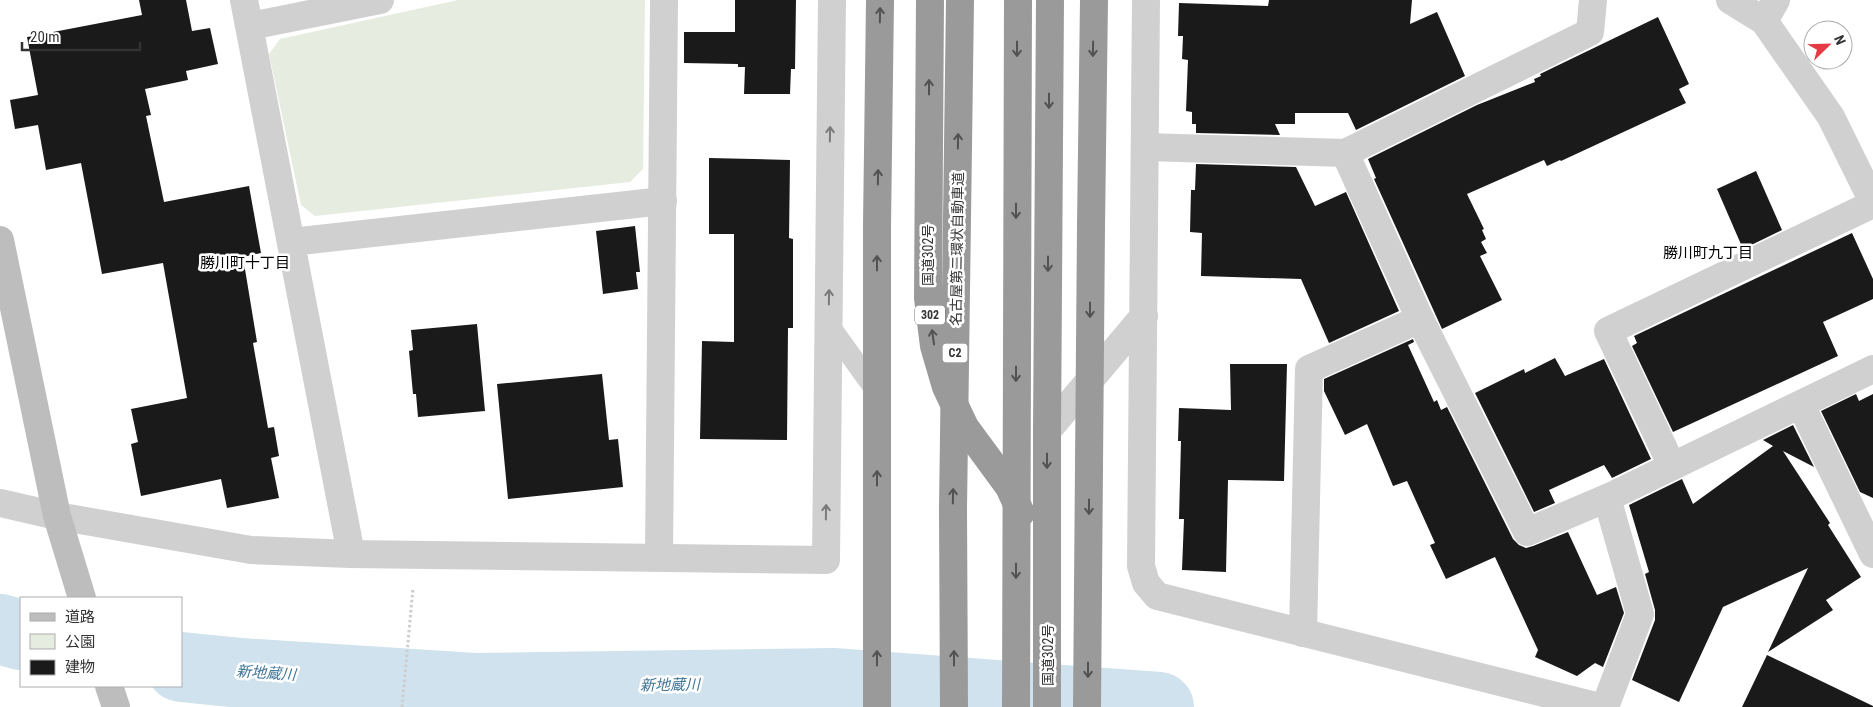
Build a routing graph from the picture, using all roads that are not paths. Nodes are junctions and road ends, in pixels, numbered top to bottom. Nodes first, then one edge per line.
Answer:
1 (244, 0) edge
2 (380, 0) edge
3 (664, 0) edge
4 (832, 0) edge
5 (880, 0) edge
6 (930, 0) edge
7 (960, 0) edge
8 (1018, 0) edge
9 (1050, 0) edge
10 (1094, 0) edge
11 (1146, 0) edge
12 (1593, 0) edge
13 (1730, 0) edge
14 (1770, 10) edge
15 (250, 26) junction
16 (1145, 147) junction
17 (1345, 153) junction
18 (663, 201) junction
19 (1873, 203) edge
20 (0, 240) edge
21 (291, 242) junction
22 (1144, 316) junction
23 (1420, 319) junction
24 (828, 324) junction
25 (1873, 369) edge
26 (872, 385) dead end
27 (1801, 406) junction
28 (1047, 431) junction
29 (1672, 466) junction
30 (1608, 498) junction
31 (0, 503) edge
32 (57, 516) junction
33 (351, 554) junction
34 (1873, 554) edge
35 (659, 557) junction
36 (82, 597) edge
37 (1048, 603) junction
38 (1303, 633) junction
39 (109, 687) edge
40 (116, 707) edge
41 (877, 707) edge
42 (954, 707) edge
43 (1016, 707) edge
44 (1047, 707) edge
45 (1088, 707) edge
46 (1600, 707) edge
47 (1605, 707) edge

1 - 15 street
2 - 15 street
3 - 18 street
24 -> 4 street
41 -> 5 highway
37 -> 6 highway, 国道302号 / 302
42 -> 7 highway, 名古屋第二環状自動車道 / C2, bridge
8 -> 43 highway, bridge
9 -> 28 highway, 国道302号 / 302
10 -> 45 highway, bridge
11 - 16 street
12 - 17 street
13 - 14 street
14 - 19 street
15 - 21 street
16 - 17 street
16 - 22 street
17 - 23 street
18 - 21 street
18 - 35 street
19 - 29 street
20 - 32 street
21 - 33 street
22 - 28 street
22 - 38 street
23 - 30 street
23 - 38 street
24 - 26 lane
35 -> 24 street
25 - 27 street
27 - 29 street
27 - 34 street
28 -> 37 highway, 国道302号 / 302
29 - 30 street
30 - 47 street
31 - 32 street
32 - 33 street
32 - 36 street
33 - 35 street
37 - 44 highway, 国道302号 / 302
38 - 46 street
39 - 40 street

